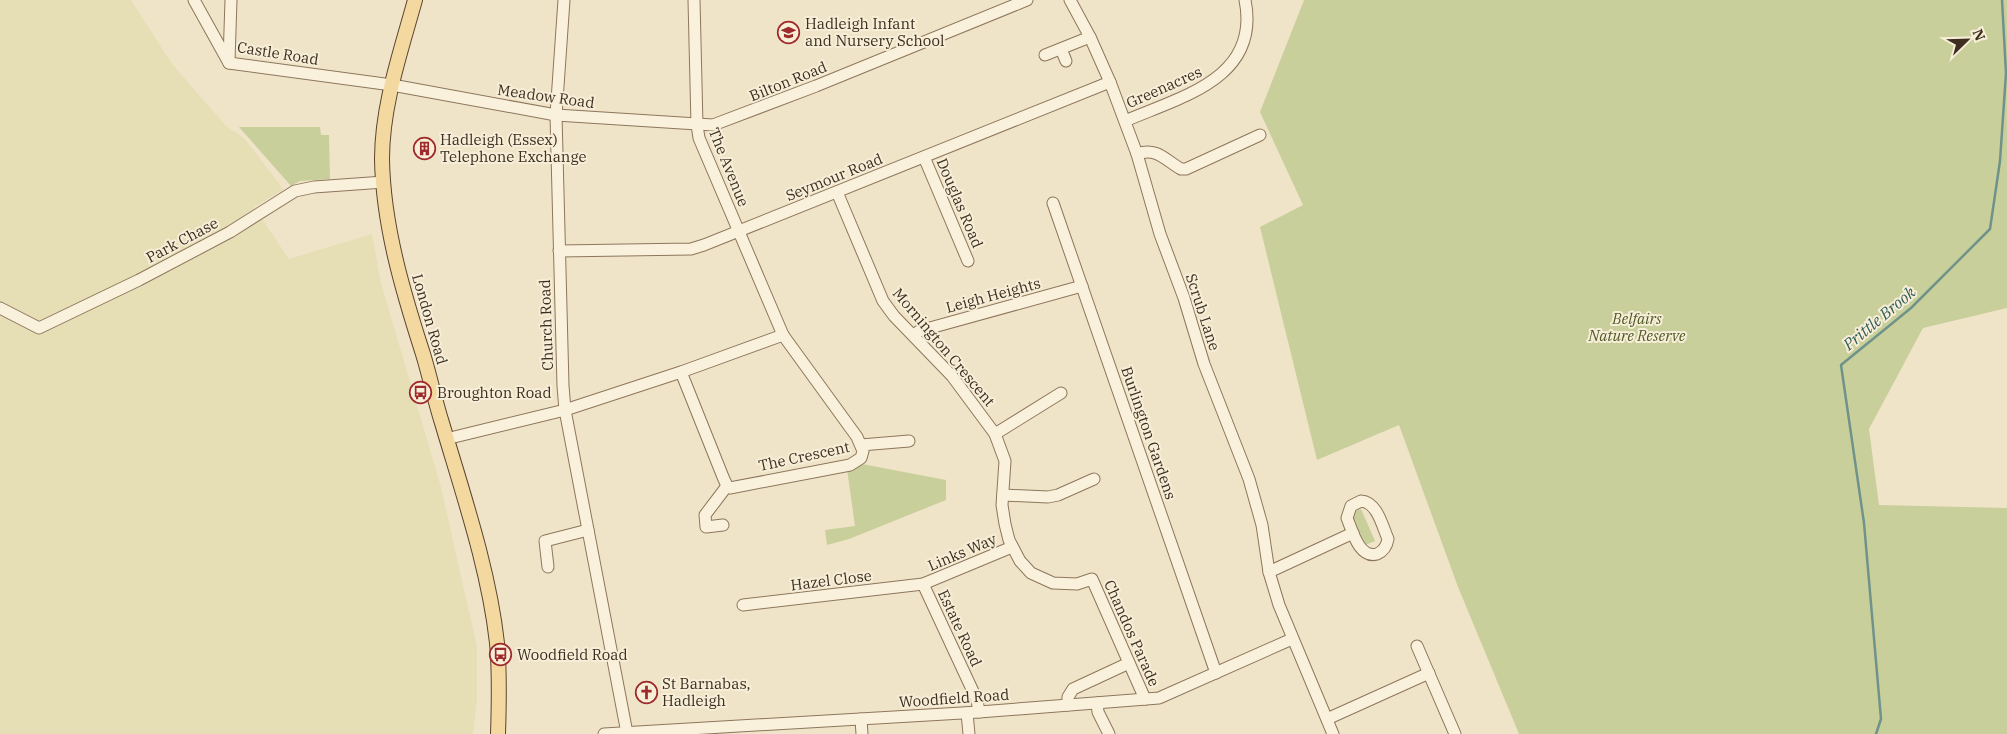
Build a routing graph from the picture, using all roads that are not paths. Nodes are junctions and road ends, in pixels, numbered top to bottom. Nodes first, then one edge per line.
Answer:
1 (194, 0) edge
2 (231, 0) edge
3 (416, 0) edge
4 (564, 0) edge
5 (694, 0) edge
6 (1027, 0) edge
7 (1070, 0) edge
8 (1245, 0) edge
9 (1090, 37) junction
10 (1061, 49) junction
11 (1045, 55) dead end
12 (1066, 61) dead end
13 (229, 63) junction
14 (1110, 82) junction
15 (392, 85) junction
16 (556, 115) junction
17 (1125, 121) junction
18 (697, 125) junction
19 (1260, 134) dead end
20 (1137, 154) junction
21 (924, 157) junction
22 (384, 182) junction
23 (837, 192) junction
24 (1053, 203) dead end
25 (740, 232) junction
26 (559, 251) junction
27 (968, 261) dead end
28 (1082, 286) junction
29 (0, 308) edge
30 (783, 335) junction
31 (914, 335) junction
32 (682, 372) junction
33 (1061, 393) dead end
34 (565, 410) junction
35 (994, 434) junction
36 (446, 439) junction
37 (909, 441) dead end
38 (861, 445) junction
39 (1094, 480) dead end
40 (727, 486) junction
41 (1003, 495) junction
42 (723, 525) dead end
43 (588, 530) junction
44 (1354, 533) junction
45 (1012, 547) junction
46 (548, 566) dead end
47 (1269, 572) junction
48 (1092, 579) joint
49 (922, 584) junction
50 (743, 606) dead end
51 (1292, 639) junction
52 (1417, 646) dead end
53 (1129, 663) junction
54 (1216, 673) junction
55 (1429, 673) junction
56 (1145, 699) junction
57 (1097, 704) junction
58 (1068, 706) junction
59 (980, 712) junction
60 (967, 713) junction
61 (861, 719) junction
62 (1327, 719) junction
63 (683, 732) edge
64 (627, 733) junction
65 (498, 734) edge
66 (604, 734) edge
67 (862, 734) edge
68 (969, 734) edge
69 (1109, 734) edge
70 (1333, 734) edge
71 (1455, 734) edge

1 - 13 street, Castle Road
2 - 13 street
3 - 15 main road, London Road
4 - 16 street, Church Road
5 - 18 street, The Avenue
6 - 18 street, Bilton Road
7 - 9 street, Scrub Lane
8 - 17 street, Greenacres
9 - 10 street
9 - 14 street, Scrub Lane
10 - 11 street
10 - 12 street
13 - 15 street, Castle Road
14 - 17 street, Scrub Lane
14 - 21 street, Seymour Road
15 - 16 street, Meadow Road
15 - 22 main road, London Road
16 - 18 street, Meadow Road
16 - 26 street, Church Road
17 - 20 street, Scrub Lane
18 - 25 street, The Avenue
19 - 20 street
20 - 47 street, Scrub Lane
21 - 23 street, Seymour Road
21 - 27 street, Douglas Road
22 - 29 street, Park Chase
22 - 36 main road, London Road
23 - 25 street, Seymour Road
23 - 31 street, Mornington Crescent
24 - 28 street, Burlington Gardens
25 - 26 street, Seymour Road
25 - 30 street, The Avenue
26 - 34 street, Church Road
28 - 31 street, Leigh Heights
28 - 54 street, Burlington Gardens
30 - 32 street
30 - 38 street, The Crescent
31 - 35 street, Mornington Crescent
32 - 34 street
32 - 40 street
33 - 35 street
34 - 36 street
34 - 43 street, Church Road
35 - 41 street, Mornington Crescent
36 - 65 main road, London Road
37 - 38 street
38 - 40 street, The Crescent
39 - 41 street
40 - 42 street
41 - 45 street, Mornington Crescent
43 - 46 street
43 - 64 street, Church Road
44 - 44 street
44 - 47 street
45 - 48 street, Mornington Crescent
45 - 49 street, Links Way
47 - 51 street, Scrub Lane
48 - 53 street, Chandos Parade
49 - 50 street, Hazel Close
49 - 59 street, Estate Road
51 - 54 street, Woodfield Road
51 - 62 street, Scrub Lane
52 - 55 street
53 - 56 street, Chandos Parade
53 - 58 street
54 - 56 street, Woodfield Road
55 - 62 street
55 - 71 street
56 - 57 street, Woodfield Road
57 - 58 street, Woodfield Road
57 - 69 street
58 - 59 street, Woodfield Road
59 - 60 street, Woodfield Road
60 - 61 street, Woodfield Road
60 - 68 street
61 - 63 street, Woodfield Road
61 - 67 street
62 - 70 street, Scrub Lane
63 - 64 street, Woodfield Road
64 - 66 street, Woodfield Road

